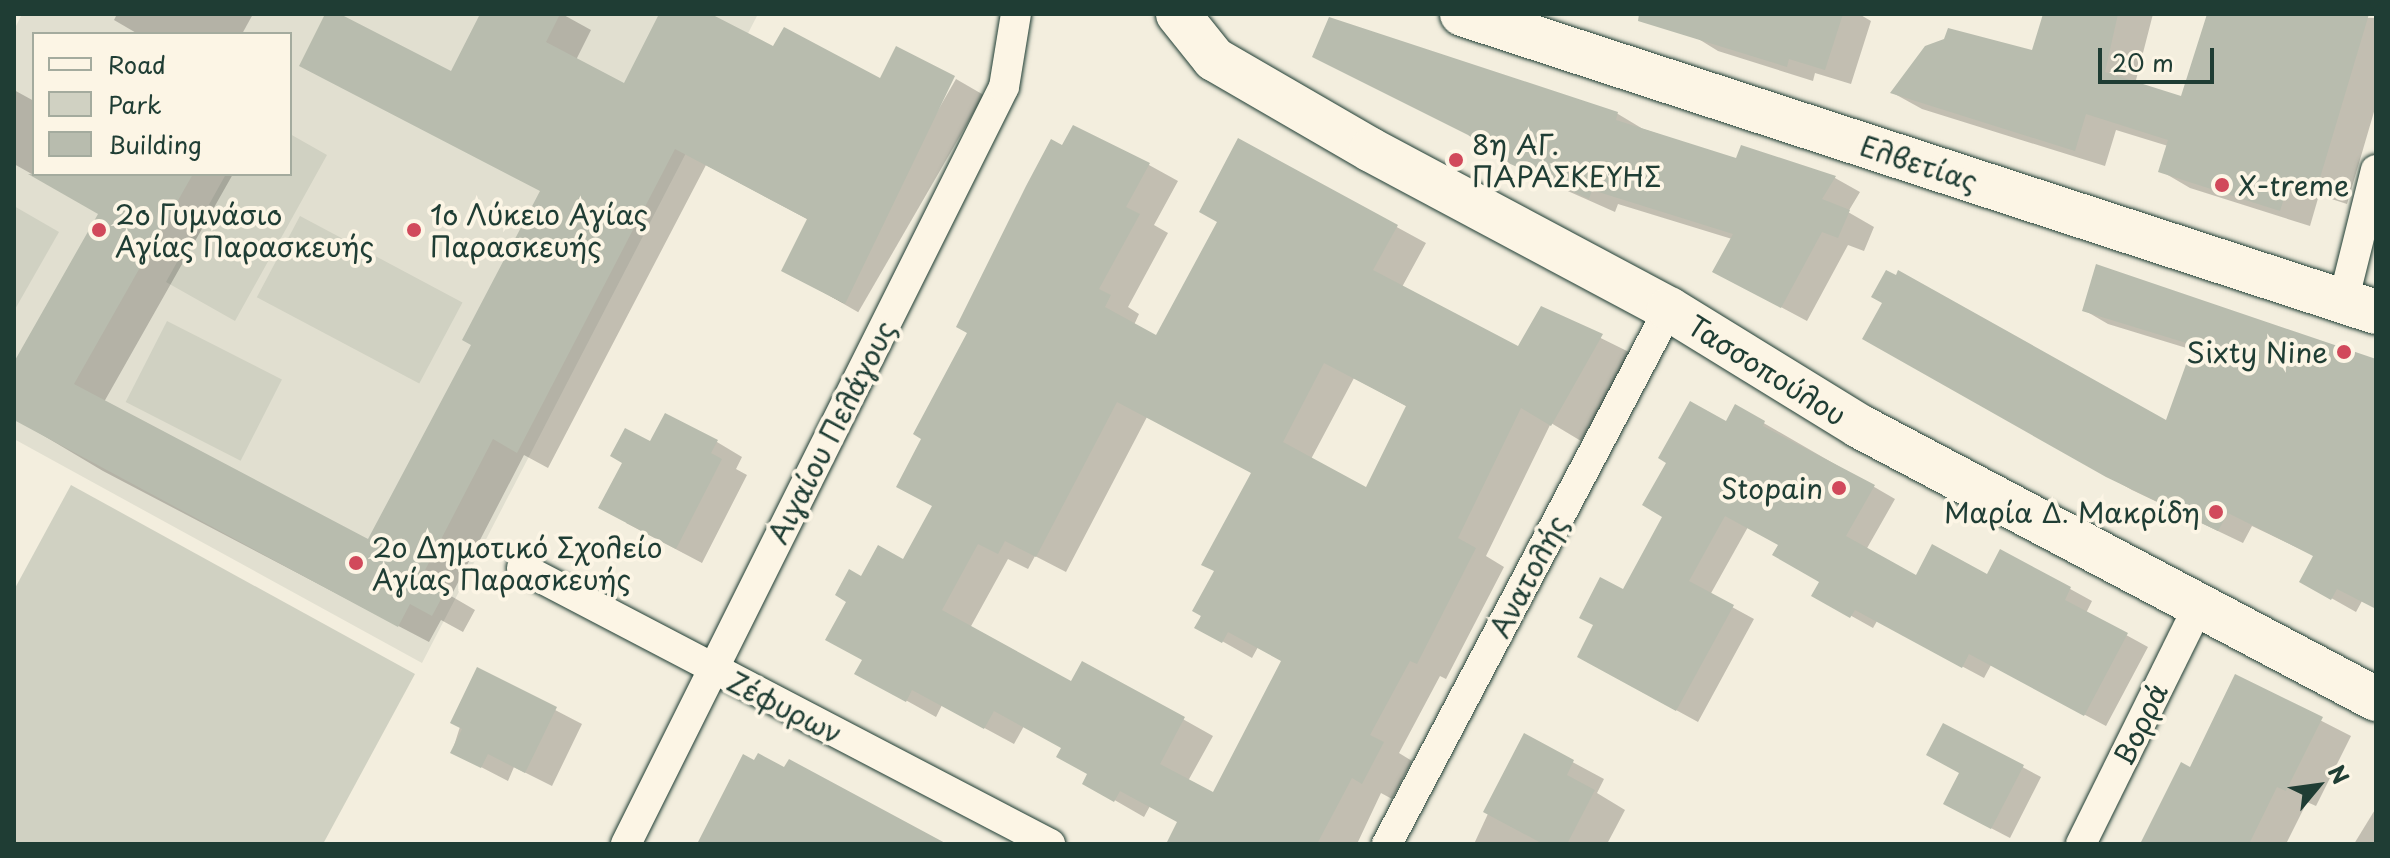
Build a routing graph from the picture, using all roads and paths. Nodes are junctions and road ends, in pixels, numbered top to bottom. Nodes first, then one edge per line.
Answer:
1 (1016, 14) edge
2 (1178, 14) edge
3 (1462, 14) edge
4 (2376, 170) edge
5 (2360, 307) edge
6 (1669, 309) junction
7 (522, 568) dead end
8 (2199, 605) junction
9 (712, 669) junction
10 (2376, 699) edge
11 (626, 844) edge
12 (1050, 844) edge
13 (1387, 844) edge
14 (2081, 844) edge

1 - 9 street, Αιγαίου Πελάγους
2 - 6 street, Τασσοπούλου
3 - 5 street, Ελβετίας
4 - 5 street
6 - 8 street, Τασσοπούλου
6 - 13 street, Ανατολής
7 - 9 street, Ζέφυρων
8 - 10 street, Τασσοπούλου
8 - 14 street, Βορρά
9 - 11 street, Αιγαίου Πελάγους
9 - 12 street, Ζέφυρων

